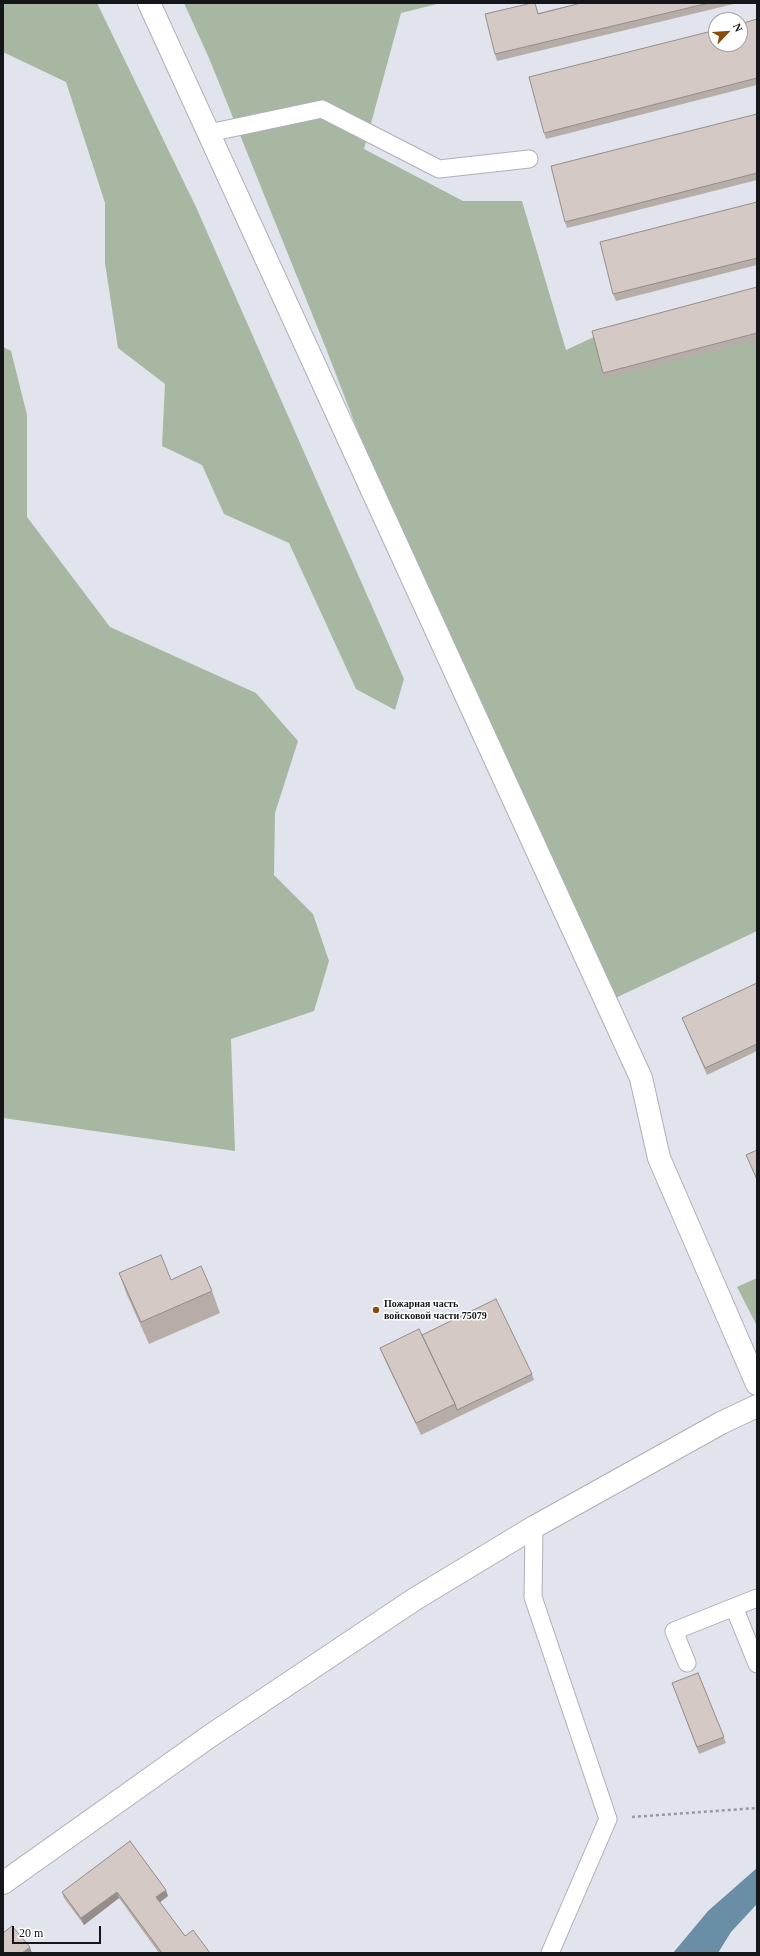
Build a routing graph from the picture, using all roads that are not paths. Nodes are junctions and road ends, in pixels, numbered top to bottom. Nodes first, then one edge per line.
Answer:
1 (149, 3) edge
2 (209, 133) junction
3 (529, 159) dead end
4 (757, 1384) edge
5 (757, 1406) edge
6 (534, 1527) junction
7 (757, 1598) edge
8 (734, 1607) junction
9 (687, 1663) dead end
10 (757, 1664) edge
11 (3, 1883) edge
12 (550, 1953) edge

1 - 2 street
2 - 3 lane
2 - 4 street
5 - 6 street
6 - 11 street
6 - 12 lane
7 - 8 lane
8 - 9 lane
8 - 10 lane

